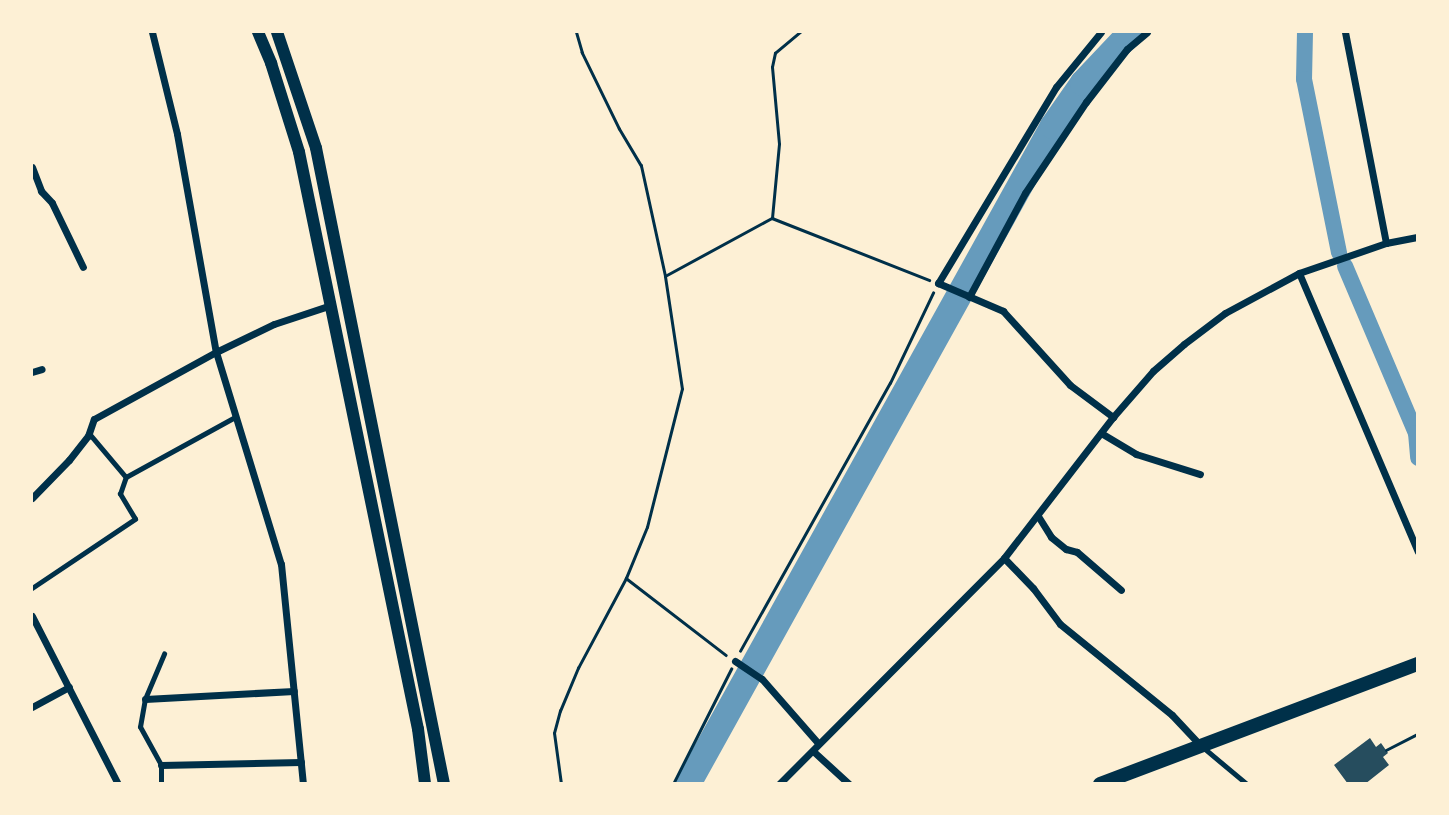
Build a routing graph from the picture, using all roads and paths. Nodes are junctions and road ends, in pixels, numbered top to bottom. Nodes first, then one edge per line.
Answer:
1 (152, 32) edge
2 (258, 32) edge
3 (276, 32) edge
4 (576, 32) edge
5 (800, 32) edge
6 (1101, 32) edge
7 (1147, 32) edge
8 (1345, 32) edge
9 (32, 167) edge
10 (772, 218) junction
11 (1418, 237) edge
12 (1386, 243) junction
13 (83, 267) dead end
14 (1300, 274) junction
15 (665, 276) junction
16 (940, 284) junction
17 (969, 297) junction
18 (331, 305) junction
19 (216, 352) junction
20 (42, 369) dead end
21 (32, 372) edge
22 (235, 417) junction
23 (1113, 417) junction
24 (89, 433) junction
25 (1101, 433) junction
26 (1200, 474) dead end
27 (126, 477) junction
28 (32, 498) edge
29 (1038, 516) junction
30 (1418, 552) edge
31 (1004, 558) junction
32 (626, 578) junction
33 (32, 588) edge
34 (1121, 590) dead end
35 (32, 615) edge
36 (164, 654) dead end
37 (735, 661) junction
38 (1418, 664) edge
39 (69, 687) junction
40 (294, 691) junction
41 (145, 699) junction
42 (32, 707) edge
43 (1418, 734) edge
44 (819, 744) junction
45 (1201, 746) junction
46 (1386, 750) dead end
47 (813, 751) junction
48 (301, 762) junction
49 (161, 765) junction
50 (118, 783) edge
51 (161, 783) edge
52 (303, 783) edge
53 (425, 783) edge
54 (444, 783) edge
55 (561, 783) edge
56 (673, 783) edge
57 (779, 783) edge
58 (849, 783) edge
59 (1100, 783) edge
60 (1247, 783) edge

1 - 19 street
2 - 18 street
3 - 54 street
4 - 15 path
5 - 10 path
6 - 16 street
7 - 17 street
8 - 12 street
9 - 13 street
10 - 15 path
10 - 16 path
11 - 12 street
12 - 14 street
14 - 23 street
14 - 30 street
15 - 32 path
16 - 17 street
16 - 37 path
17 - 23 street
18 - 19 street
18 - 53 street
19 - 22 street
19 - 24 street
20 - 21 street
22 - 27 lane
22 - 40 street
23 - 25 street
24 - 27 lane
24 - 28 street
25 - 26 street
25 - 29 street
27 - 33 lane
29 - 31 street
29 - 34 street
31 - 44 street
31 - 45 street
32 - 37 path
32 - 55 path
35 - 39 street
36 - 41 lane
37 - 44 street
37 - 56 path
38 - 45 main road
39 - 42 street
39 - 50 street
40 - 41 street
40 - 48 street
41 - 49 lane
43 - 46 path
44 - 47 street
45 - 59 main road
45 - 60 lane
47 - 57 street
47 - 58 street
48 - 49 street
48 - 52 street
49 - 51 lane

